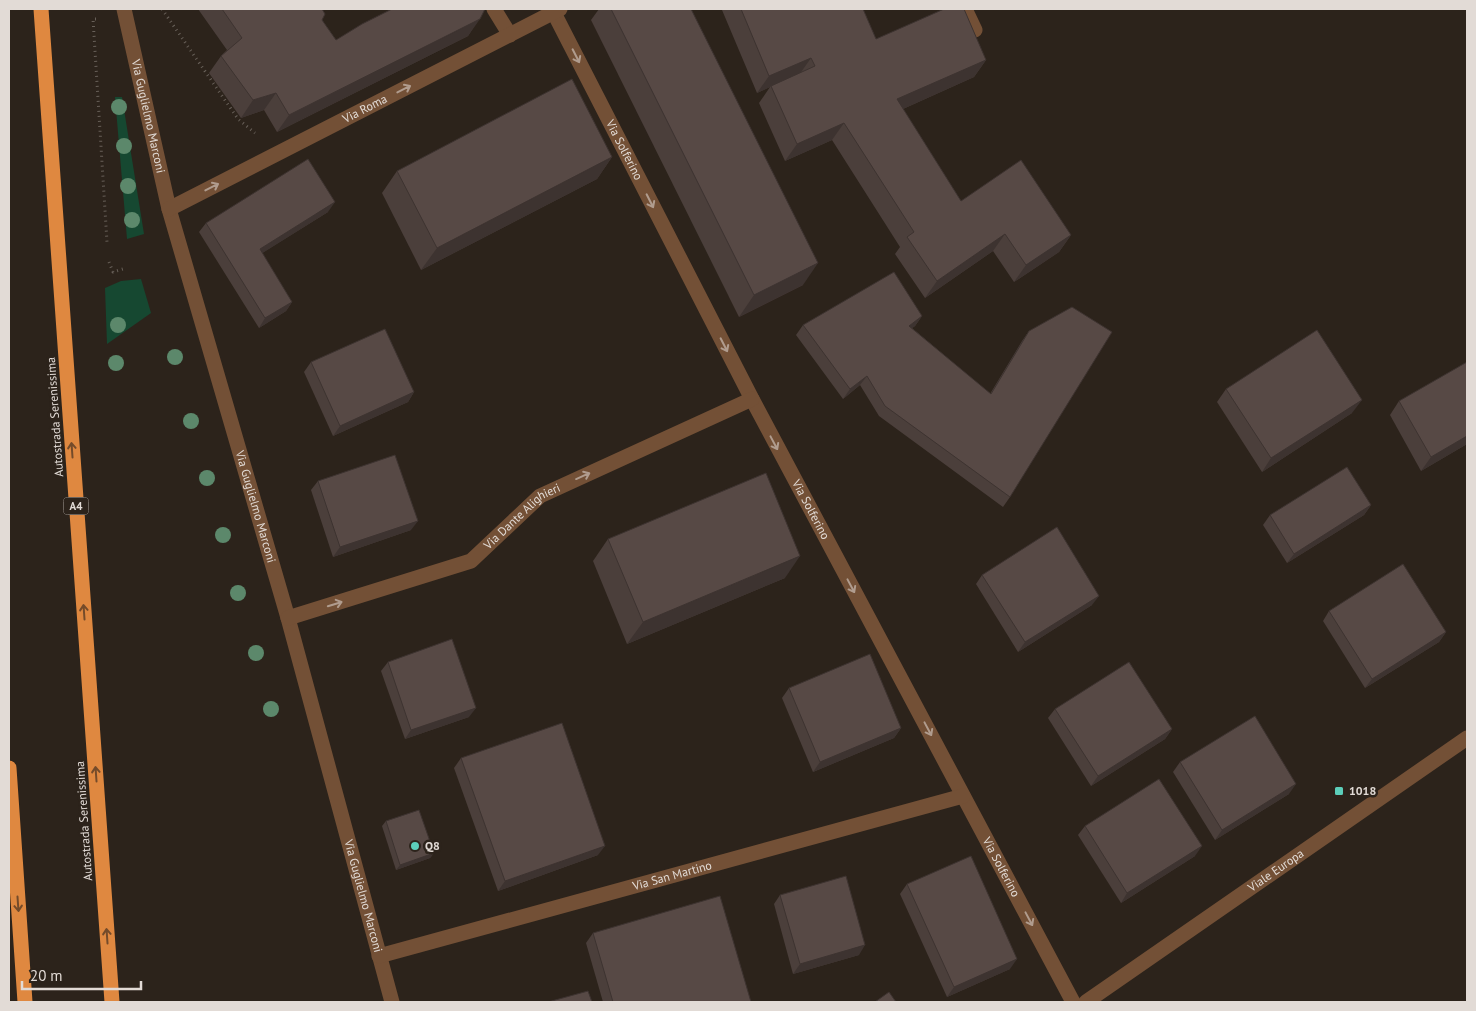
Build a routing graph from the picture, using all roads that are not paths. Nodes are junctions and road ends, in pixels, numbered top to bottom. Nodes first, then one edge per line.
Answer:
1 (41, 9) edge
2 (124, 9) edge
3 (494, 9) edge
4 (965, 9) edge
5 (557, 11) edge
6 (975, 30) edge
7 (510, 35) junction
8 (169, 209) junction
9 (752, 400) junction
10 (288, 618) junction
11 (1467, 738) edge
12 (9, 768) edge
13 (963, 796) junction
14 (379, 956) junction
15 (26, 1002) edge
16 (112, 1002) edge
17 (392, 1002) edge
18 (1073, 1002) edge
19 (1086, 1002) edge

16 -> 1 highway, Autostrada Serenissima / A4
2 - 8 street, Via Guglielmo Marconi
3 - 7 street
4 - 6 street
5 - 7 street, Via Roma
5 -> 9 street, Via Solferino
8 -> 7 street, Via Roma
8 - 10 street, Via Guglielmo Marconi
10 -> 9 street, Via Dante Alighieri
9 -> 13 street, Via Solferino
10 - 14 street, Via Guglielmo Marconi
11 - 19 street, Viale Europa
12 -> 15 highway
13 - 14 street, Via San Martino
13 -> 18 street, Via Solferino
14 - 17 street, Via Guglielmo Marconi

